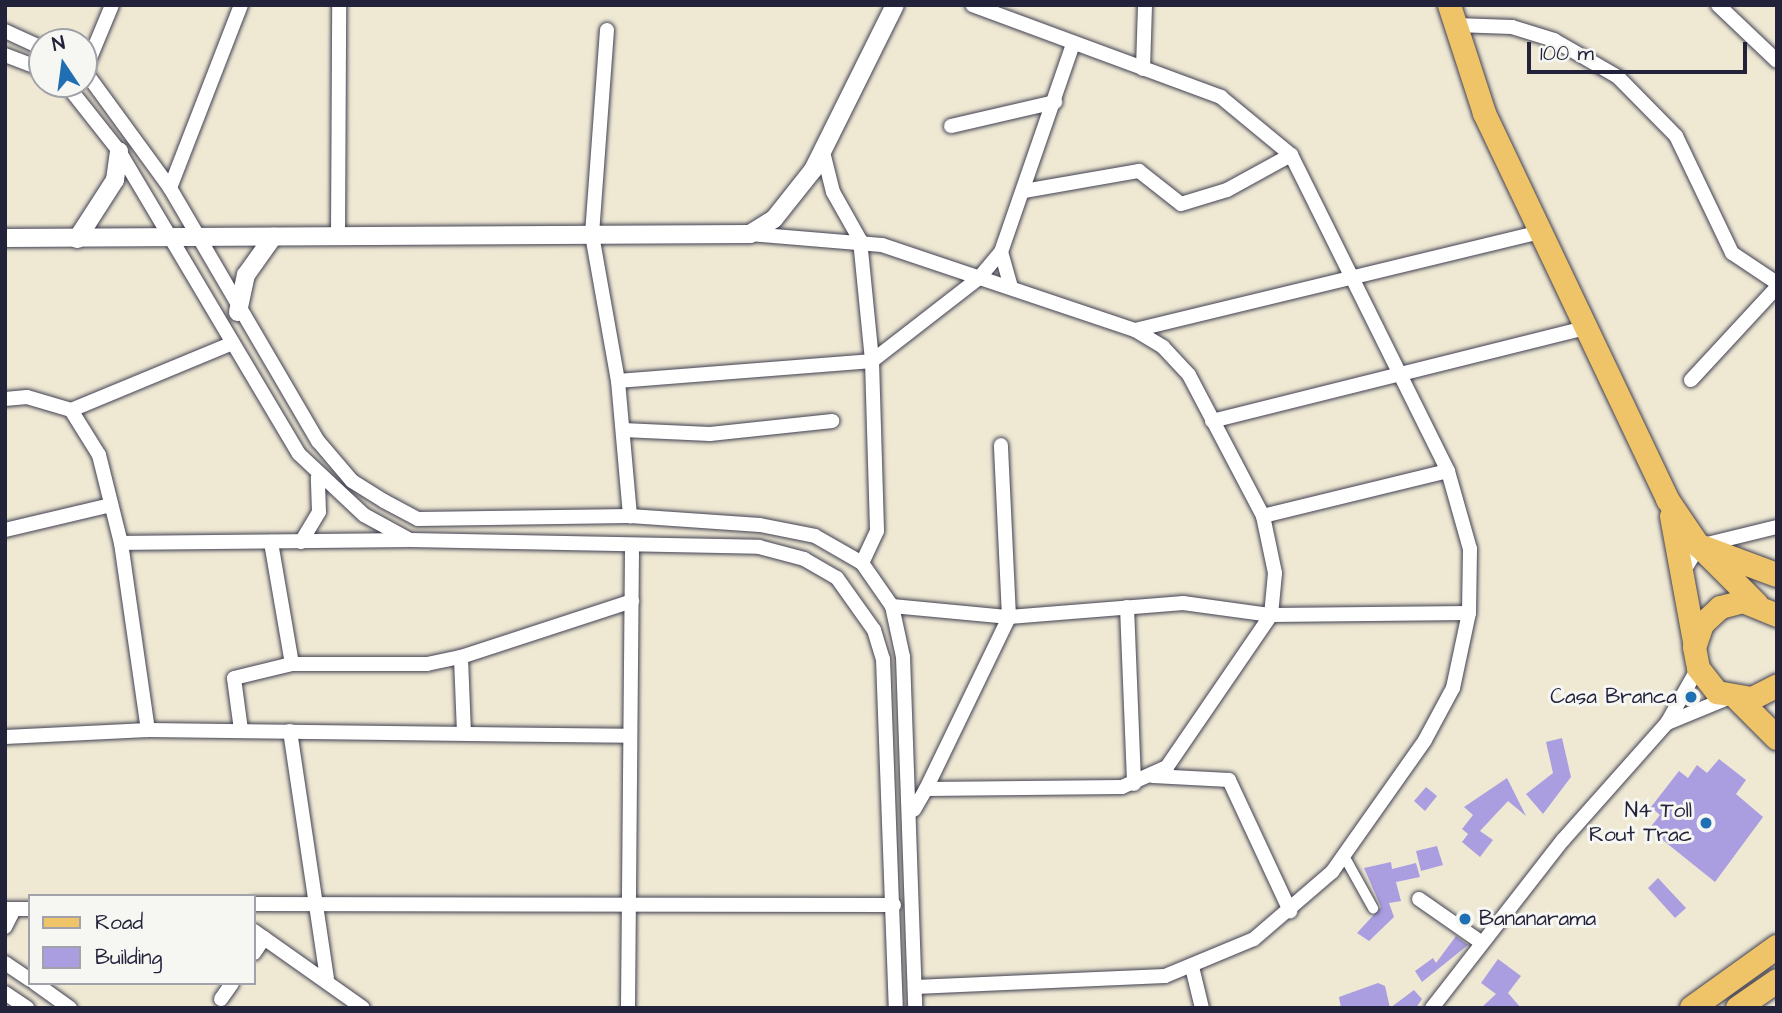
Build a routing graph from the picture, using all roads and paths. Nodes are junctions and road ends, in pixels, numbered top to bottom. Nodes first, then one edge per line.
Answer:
1 (112, 5) edge
2 (241, 5) edge
3 (339, 5) edge
4 (895, 5) edge
5 (972, 5) edge
6 (1145, 5) edge
7 (1718, 5) edge
8 (1453, 15) edge
9 (607, 30) dead end
10 (5, 31) edge
11 (98, 38) edge
12 (28, 42) edge
13 (1073, 44) junction
14 (5, 55) edge
15 (1777, 61) edge
16 (28, 64) edge
17 (1143, 69) junction
18 (98, 89) edge
19 (77, 98) edge
20 (1055, 102) junction
21 (951, 126) dead end
22 (119, 151) junction
23 (823, 152) junction
24 (1291, 155) junction
25 (170, 188) junction
26 (1024, 191) junction
27 (1540, 232) junction
28 (338, 234) junction
29 (750, 234) junction
30 (592, 235) junction
31 (273, 237) junction
32 (5, 238) edge
33 (77, 239) junction
34 (170, 240) junction
35 (200, 240) junction
36 (860, 240) junction
37 (1001, 252) junction
38 (1350, 273) junction
39 (979, 278) junction
40 (1777, 285) edge
41 (1011, 288) junction
42 (238, 313) junction
43 (1586, 328) junction
44 (1135, 330) junction
45 (233, 343) junction
46 (872, 361) junction
47 (1399, 371) junction
48 (1691, 380) dead end
49 (618, 381) junction
50 (5, 399) edge
51 (71, 410) junction
52 (832, 421) dead end
53 (1212, 421) junction
54 (623, 430) junction
55 (1002, 445) dead end
56 (1448, 471) junction
57 (318, 478) junction
58 (1667, 499) junction
59 (111, 505) junction
60 (630, 516) junction
61 (1263, 516) junction
62 (1777, 527) edge
63 (5, 530) edge
64 (410, 540) junction
65 (271, 542) junction
66 (301, 542) junction
67 (121, 543) junction
68 (632, 545) junction
69 (1699, 546) junction
70 (862, 563) junction
71 (1685, 569) junction
72 (1777, 575) edge
73 (632, 601) junction
74 (1756, 603) junction
75 (892, 606) junction
76 (1127, 607) junction
77 (1469, 613) junction
78 (1271, 615) junction
79 (1777, 615) edge
80 (1009, 617) junction
81 (461, 657) junction
82 (1696, 658) junction
83 (292, 664) junction
84 (1777, 685) edge
85 (1734, 698) junction
86 (1667, 723) junction
87 (148, 730) junction
88 (241, 730) junction
89 (290, 732) junction
90 (464, 733) junction
91 (628, 736) junction
92 (5, 737) edge
93 (1777, 738) edge
94 (1153, 776) junction
95 (1134, 784) junction
96 (926, 789) junction
97 (913, 811) junction
98 (1344, 856) junction
99 (1419, 898) dead end
100 (317, 901) junction
101 (256, 904) edge
102 (630, 905) junction
103 (894, 905) junction
104 (1373, 908) dead end
105 (10, 909) edge
106 (28, 909) edge
107 (1290, 911) junction
108 (5, 927) edge
109 (259, 935) edge
110 (1777, 935) edge
111 (1482, 943) junction
112 (1767, 954) edge
113 (5, 963) edge
114 (1192, 967) junction
115 (327, 978) junction
116 (28, 979) edge
117 (1777, 981) edge
118 (37, 985) edge
119 (231, 985) edge
120 (915, 987) junction
121 (5, 993) edge
122 (221, 999) dead end
123 (63, 1006) edge
124 (361, 1007) edge
125 (27, 1008) edge
126 (628, 1008) edge
127 (896, 1008) edge
128 (915, 1008) edge
129 (1202, 1008) edge
130 (1432, 1008) edge
131 (1692, 1008) edge
132 (1738, 1008) edge

1 - 11 street
2 - 25 street
3 - 28 street
4 - 23 street
5 - 13 street
6 - 17 street
7 - 15 street
8 - 27 main road
8 - 40 street
9 - 30 street
10 - 12 street
13 - 17 street
13 - 20 street
14 - 16 street
17 - 24 street
18 - 25 street
19 - 22 street
20 - 21 street
20 - 26 street
22 - 33 street
22 - 34 street
23 - 29 street
23 - 36 street
24 - 26 street
24 - 38 street
25 - 35 street
26 - 37 street
27 - 38 street
27 - 43 main road
28 - 30 street
28 - 31 street
29 - 30 street
29 - 36 street
30 - 49 street
31 - 35 street
31 - 42 street
32 - 33 street
33 - 34 street
34 - 35 street
34 - 45 street
35 - 42 street
36 - 39 street
36 - 46 street
37 - 39 street
37 - 41 street
38 - 44 street
38 - 47 street
39 - 41 street
39 - 46 street
40 - 48 street
41 - 44 street
42 - 60 street
43 - 47 street
43 - 58 main road
44 - 53 street
45 - 51 street
45 - 57 street
46 - 49 street
46 - 70 street
47 - 53 street
47 - 56 street
49 - 54 street
50 - 51 street
51 - 59 street
52 - 54 street
53 - 61 street
54 - 60 street
55 - 80 street
56 - 61 street
56 - 77 street
57 - 64 street
57 - 66 street
58 - 69 main road
58 - 71 main road
59 - 63 street
59 - 67 street
60 - 70 street
61 - 78 street
62 - 69 street
64 - 66 street
64 - 68 street
65 - 66 street
65 - 67 street
65 - 83 street
67 - 87 street
68 - 73 street
68 - 103 street
69 - 71 street
69 - 72 highway
69 - 74 main road
70 - 75 street
71 - 82 main road
73 - 81 street
73 - 91 street
74 - 79 main road
74 - 82 main road
75 - 80 street
75 - 97 street
76 - 78 street
76 - 80 street
76 - 95 street
77 - 78 street
77 - 98 street
78 - 94 street
80 - 96 street
81 - 83 street
81 - 90 street
82 - 85 main road
82 - 86 street
83 - 88 street
84 - 85 main road
85 - 86 street
85 - 93 highway
86 - 111 street
87 - 88 street
87 - 92 street
88 - 89 street
89 - 90 street
89 - 100 street
90 - 91 street
91 - 102 street
94 - 95 street
94 - 107 street
95 - 96 street
96 - 97 street
97 - 120 street
98 - 104 street
98 - 107 street
99 - 111 street
100 - 101 street
100 - 102 street
100 - 115 street
102 - 103 street
102 - 126 street
103 - 127 street
105 - 106 street
105 - 108 street
107 - 114 street
109 - 115 street
110 - 112 highway
111 - 130 street
112 - 131 highway
113 - 116 street
114 - 120 street
114 - 129 street
115 - 124 street
117 - 132 highway
118 - 123 street
119 - 122 street
120 - 128 street
121 - 125 street

